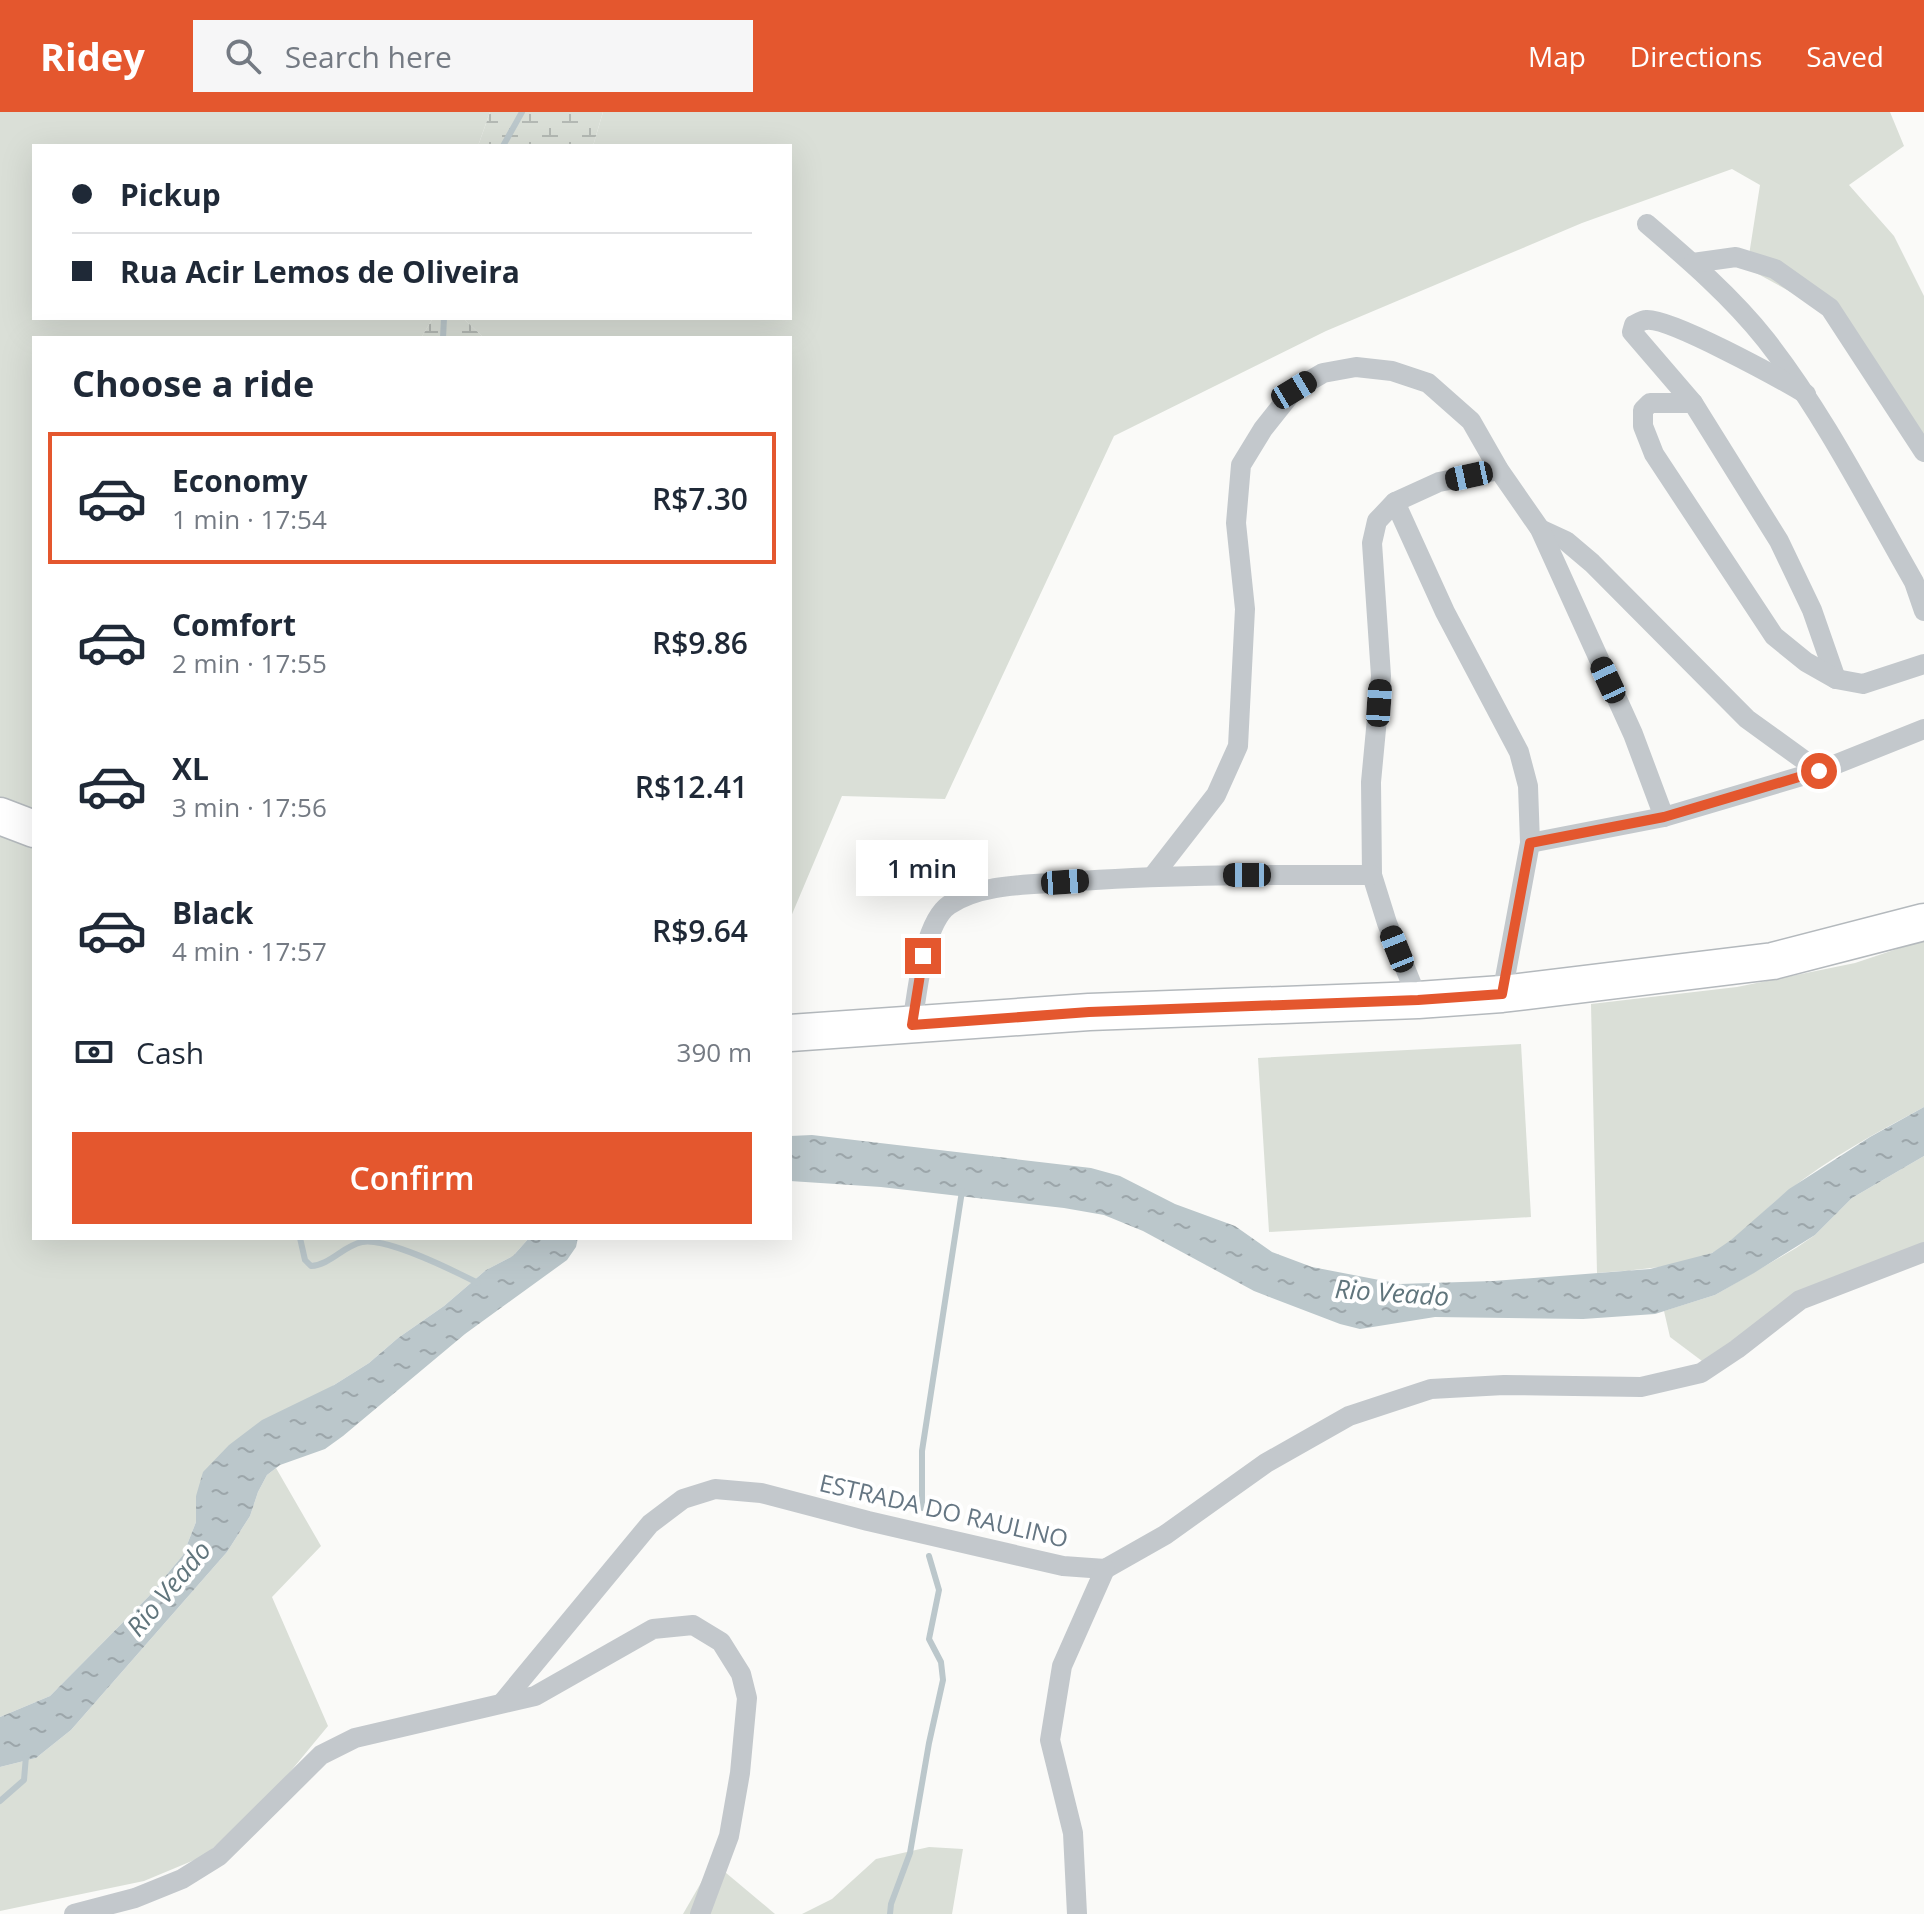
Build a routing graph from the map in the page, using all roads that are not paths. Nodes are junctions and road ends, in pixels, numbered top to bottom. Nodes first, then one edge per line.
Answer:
1 (1647, 224) dead end
2 (1693, 263) junction
3 (1806, 394) junction
4 (1693, 403) junction
5 (1924, 452) edge
6 (1499, 470) junction
7 (1395, 502) junction
8 (1540, 529) junction
9 (1919, 576) edge
10 (1924, 611) edge
11 (1924, 664) edge
12 (1836, 679) junction
13 (1924, 729) edge
14 (1819, 771) junction
15 (0, 816) edge
16 (1664, 817) junction
17 (32, 828) edge
18 (1530, 843) junction
19 (1372, 875) junction
20 (1153, 876) junction
21 (1924, 922) edge
22 (1502, 994) junction
23 (1418, 1000) junction
24 (912, 1025) junction
25 (792, 1033) edge
26 (1924, 1252) edge
27 (1105, 1569) junction
28 (502, 1703) junction
29 (74, 1914) edge
30 (700, 1914) edge
31 (1077, 1914) edge

1 - 2 street
2 - 3 street
2 - 5 street
3 - 4 street
3 - 9 street
4 - 12 street
4 - 12 street
6 - 7 street
6 - 8 street
6 - 20 street
7 - 18 street
7 - 19 street
8 - 14 street
8 - 16 street
9 - 10 street
11 - 12 street
13 - 14 street
14 - 16 street
15 - 17 highway
16 - 18 street
18 - 22 street
19 - 20 street
19 - 23 street
20 - 24 street
21 - 22 highway
22 - 23 highway
23 - 24 highway
24 - 25 highway
26 - 27 street
27 - 28 street, ESTRADA DO RAULINO
27 - 31 street
28 - 29 street
28 - 30 street

